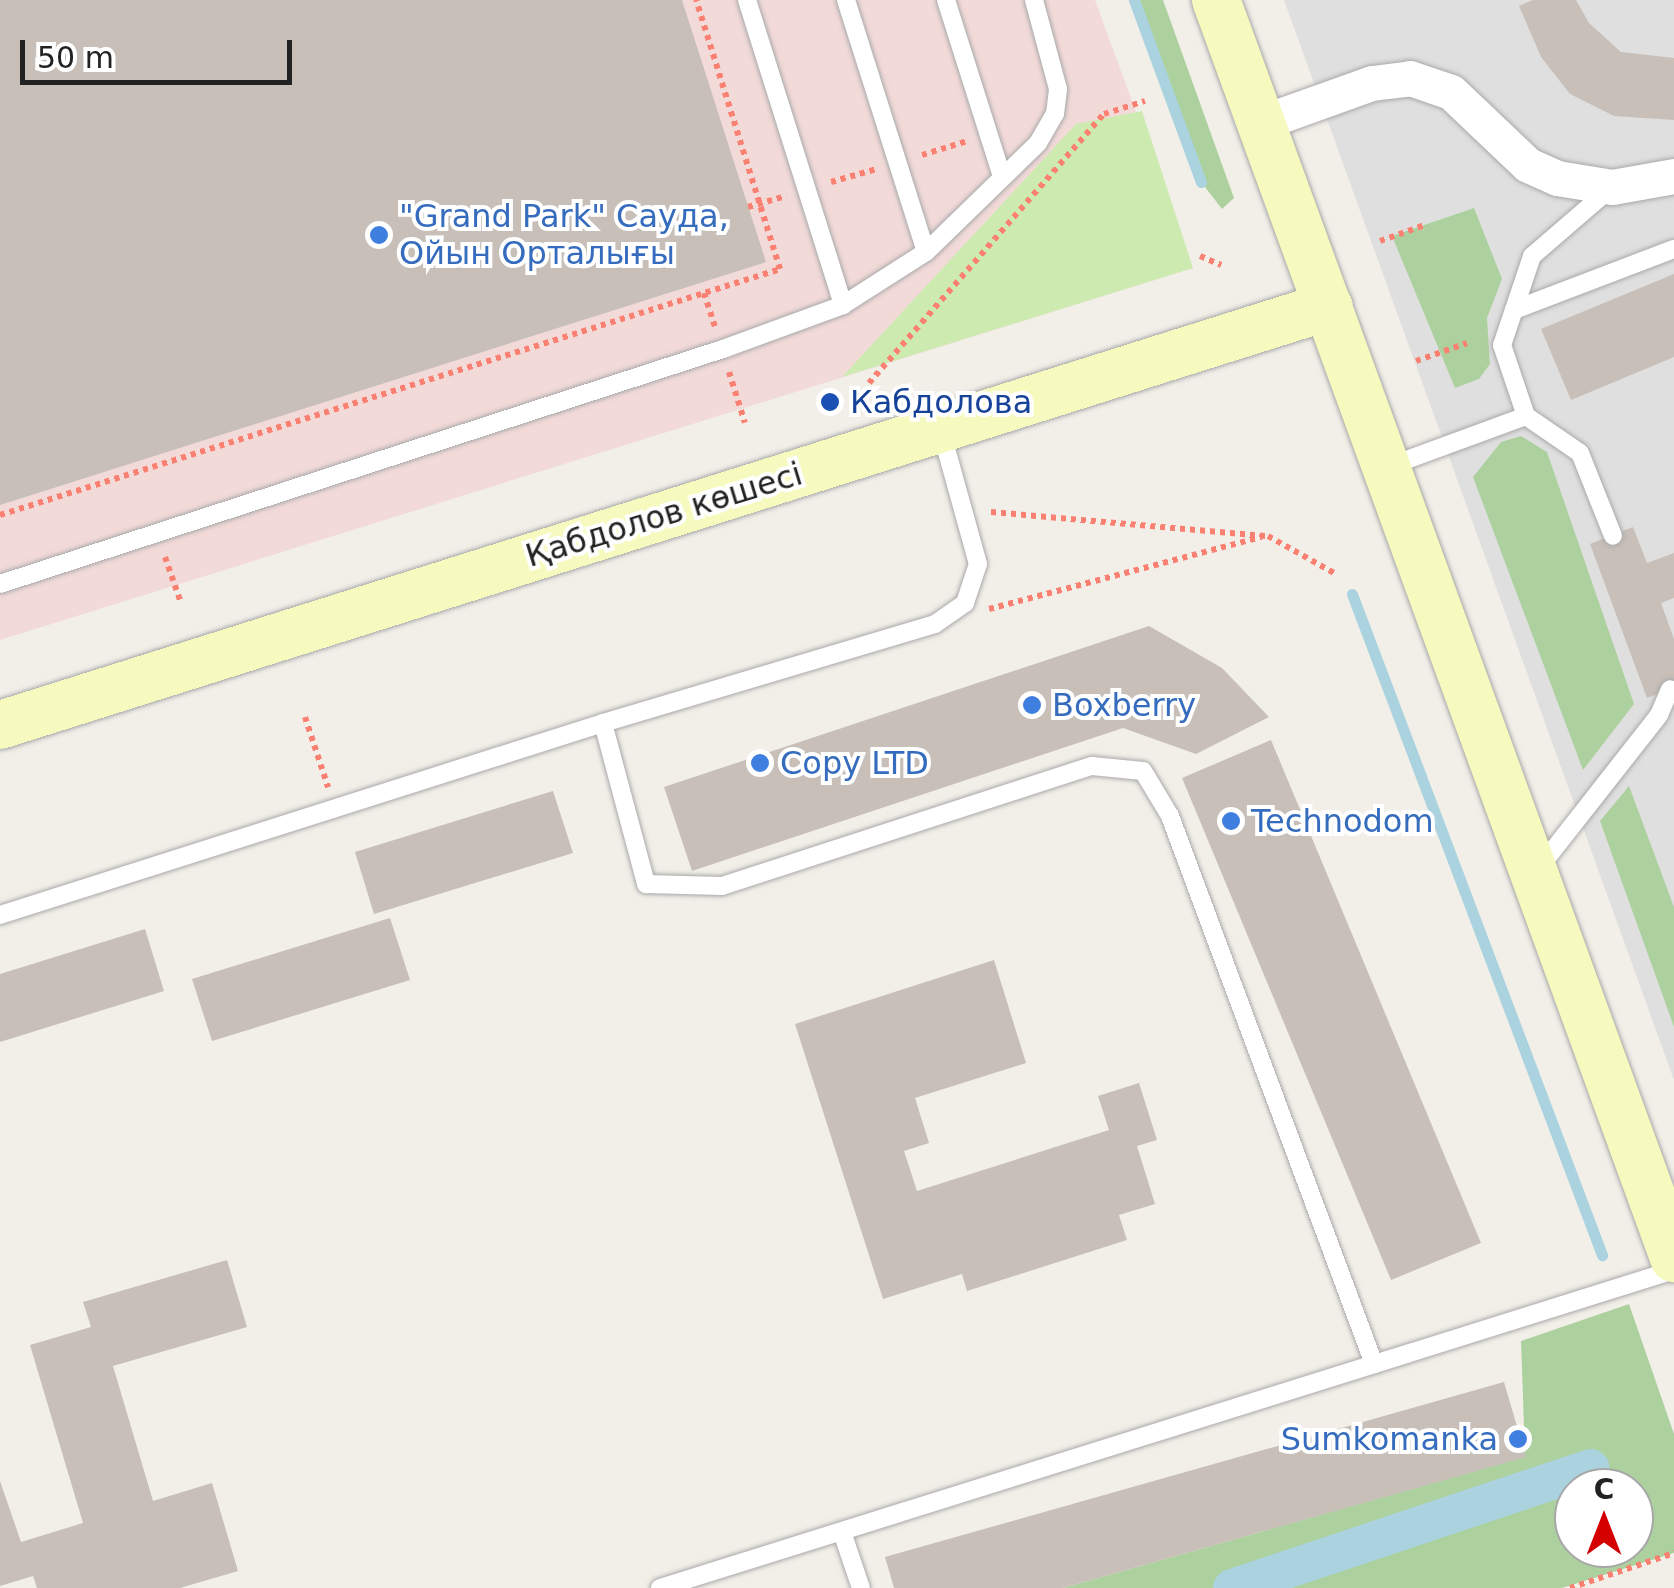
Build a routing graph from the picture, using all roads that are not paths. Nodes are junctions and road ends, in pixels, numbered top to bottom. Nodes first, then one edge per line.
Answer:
1 (747, 0) edge
2 (846, 0) edge
3 (946, 0) edge
4 (1034, 0) edge
5 (1216, 0) edge
6 (1260, 123) junction
7 (1674, 176) edge
8 (1002, 178) junction
9 (1612, 187) junction
10 (1674, 249) edge
11 (926, 252) junction
12 (843, 305) junction
13 (1329, 306) junction
14 (1514, 310) junction
15 (1526, 416) junction
16 (941, 428) junction
17 (1388, 466) junction
18 (1612, 536) dead end
19 (0, 584) edge
20 (1670, 690) dead end
21 (0, 724) edge
22 (603, 724) junction
23 (1536, 872) junction
24 (0, 915) edge
25 (1674, 1258) edge
26 (1674, 1270) edge
27 (1374, 1364) junction
28 (842, 1532) junction
29 (660, 1588) edge
30 (861, 1588) edge

1 - 12 lane
2 - 11 lane
3 - 8 lane
4 - 8 lane
5 - 6 street
6 - 9 street
6 - 13 street
7 - 9 street
8 - 11 lane
9 - 14 lane
10 - 14 lane
11 - 12 lane
12 - 19 lane
13 - 16 street, Қабдолов көшесі
13 - 17 street
14 - 15 lane
15 - 17 lane
15 - 18 lane
16 - 21 street, Қабдолов көшесі
16 - 22 lane
17 - 23 street
20 - 23 lane
22 - 24 lane
22 - 27 lane
23 - 25 street
26 - 27 lane
27 - 28 lane
28 - 29 lane
28 - 30 lane

